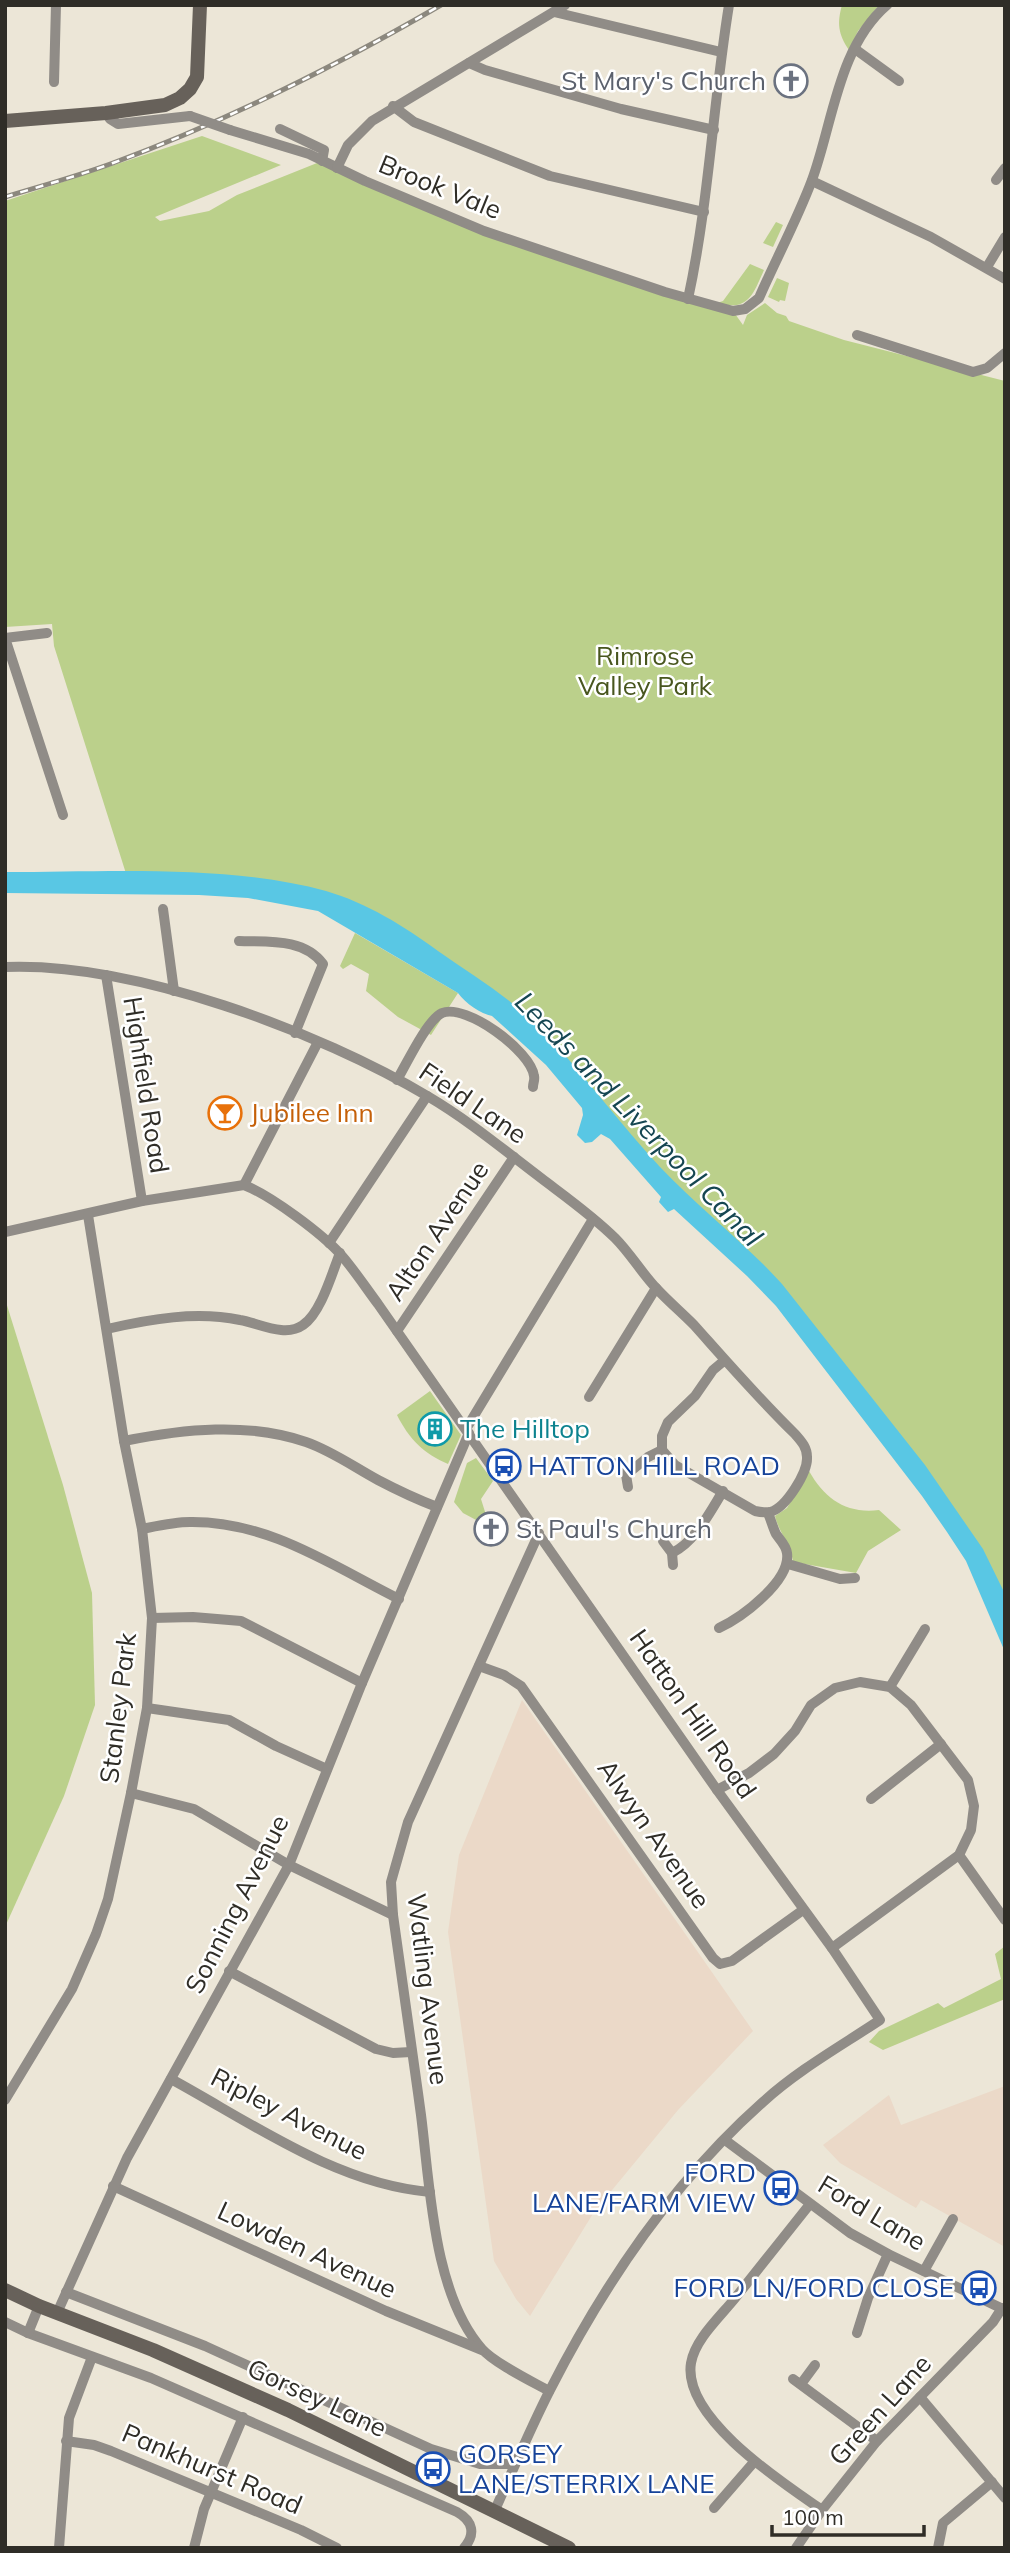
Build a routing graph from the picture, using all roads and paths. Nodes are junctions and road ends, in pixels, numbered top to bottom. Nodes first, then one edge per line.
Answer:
1 (56, 5) edge
2 (200, 5) edge
3 (565, 5) edge
4 (729, 5) edge
5 (887, 5) edge
6 (554, 12) junction
7 (855, 49) junction
8 (721, 52) junction
9 (469, 63) junction
10 (899, 81) dead end
11 (54, 82) dead end
12 (393, 106) junction
13 (106, 113) junction
14 (5, 121) edge
15 (280, 129) dead end
16 (714, 131) junction
17 (322, 161) junction
18 (337, 168) junction
19 (1005, 168) edge
20 (996, 180) dead end
21 (812, 181) junction
22 (704, 212) junction
23 (1005, 237) edge
24 (987, 267) junction
25 (1005, 279) edge
26 (688, 299) junction
27 (857, 335) dead end
28 (1005, 353) edge
29 (47, 633) dead end
30 (5, 638) edge
31 (63, 815) dead end
32 (163, 909) dead end
33 (239, 941) dead end
34 (5, 967) edge
35 (106, 975) junction
36 (174, 991) junction
37 (295, 1033) junction
38 (318, 1042) junction
39 (397, 1080) junction
40 (533, 1087) dead end
41 (427, 1096) junction
42 (514, 1157) junction
43 (244, 1185) junction
44 (142, 1201) junction
45 (88, 1215) junction
46 (593, 1219) junction
47 (5, 1233) edge
48 (329, 1243) junction
49 (340, 1253) junction
50 (656, 1288) junction
51 (107, 1329) junction
52 (397, 1331) junction
53 (725, 1360) junction
54 (589, 1397) dead end
55 (468, 1431) junction
56 (124, 1441) junction
57 (662, 1450) junction
58 (617, 1463) dead end
59 (626, 1475) junction
60 (628, 1488) dead end
61 (723, 1492) junction
62 (437, 1507) junction
63 (768, 1513) junction
64 (142, 1529) junction
65 (539, 1533) junction
66 (663, 1541) dead end
67 (788, 1564) junction
68 (855, 1578) dead end
69 (398, 1599) junction
70 (152, 1618) junction
71 (719, 1628) dead end
72 (925, 1629) dead end
73 (479, 1666) junction
74 (362, 1683) junction
75 (890, 1687) junction
76 (147, 1707) junction
77 (941, 1744) junction
78 (327, 1769) junction
79 (717, 1790) junction
80 (131, 1793) junction
81 (871, 1799) dead end
82 (959, 1855) junction
83 (289, 1865) junction
84 (803, 1910) junction
85 (393, 1915) junction
86 (1005, 1920) edge
87 (832, 1948) junction
88 (229, 1971) junction
89 (411, 2052) junction
90 (171, 2079) junction
91 (5, 2100) edge
92 (725, 2140) junction
93 (113, 2186) junction
94 (430, 2192) junction
95 (810, 2204) junction
96 (953, 2219) dead end
97 (888, 2254) junction
98 (924, 2271) junction
99 (5, 2290) edge
100 (66, 2292) junction
101 (39, 2306) junction
102 (1004, 2309) edge
103 (57, 2313) junction
104 (5, 2322) edge
105 (28, 2333) junction
106 (857, 2333) dead end
107 (483, 2351) junction
108 (92, 2357) junction
109 (815, 2365) dead end
110 (549, 2391) junction
111 (919, 2397) junction
112 (243, 2417) junction
113 (66, 2441) junction
114 (877, 2441) junction
115 (517, 2461) junction
116 (754, 2462) junction
117 (992, 2482) junction
118 (212, 2493) junction
119 (1005, 2498) edge
120 (714, 2508) dead end
121 (495, 2510) junction
122 (822, 2511) junction
123 (332, 2546) edge
124 (59, 2548) edge
125 (194, 2548) edge
126 (464, 2548) edge
127 (569, 2548) edge
128 (796, 2548) edge
129 (938, 2548) edge

1 - 11 street
2 - 13 main road
3 - 6 street
4 - 8 street
5 - 7 street
6 - 8 street
6 - 9 street
7 - 10 street
7 - 21 street
8 - 16 street
9 - 12 street
9 - 16 street
12 - 18 street
12 - 22 street
13 - 14 main road
13 - 17 street, Brook Vale, bridge
15 - 17 street
16 - 22 street
17 - 18 street, Brook Vale
18 - 26 street, Brook Vale
19 - 20 street
21 - 24 street
21 - 26 street, Brook Vale
22 - 26 street
23 - 24 street
24 - 25 street
27 - 28 street
29 - 30 street
30 - 31 street
32 - 36 street
33 - 37 street
34 - 35 street, Field Lane
35 - 36 street, Field Lane
35 - 44 street, Highfield Road
36 - 37 street, Field Lane
37 - 38 street, Field Lane
38 - 39 street, Field Lane
38 - 43 street
39 - 40 street
39 - 41 street, Field Lane
41 - 42 street, Field Lane
41 - 48 street
42 - 46 street, Field Lane
42 - 52 street, Alton Avenue
43 - 44 street
43 - 48 street, Hatton Hill Road
44 - 45 street
45 - 47 street
45 - 51 street, Stanley Park
46 - 50 street, Field Lane
46 - 55 street, Sonning Avenue
48 - 49 street, Hatton Hill Road
49 - 51 street
49 - 52 street, Hatton Hill Road
50 - 53 street, Field Lane
50 - 54 street
51 - 56 street, Stanley Park
52 - 55 street, Hatton Hill Road
53 - 57 street
53 - 63 street, Field Lane
55 - 62 street, Sonning Avenue
55 - 65 street, Hatton Hill Road
56 - 62 street
56 - 64 street, Stanley Park
57 - 59 street
57 - 61 street
58 - 59 street
59 - 60 street
61 - 63 street
61 - 66 street
62 - 69 street, Sonning Avenue
63 - 67 street
64 - 69 street
64 - 70 street, Stanley Park
65 - 73 street, Watling Avenue
65 - 79 street, Hatton Hill Road
67 - 68 street
67 - 71 street
69 - 74 street, Sonning Avenue
70 - 74 street
70 - 76 street, Stanley Park
72 - 75 street
73 - 84 street, Alwyn Avenue
73 - 85 street, Watling Avenue
74 - 78 street, Sonning Avenue
75 - 77 street
75 - 79 street
76 - 78 street
76 - 80 street, Stanley Park
77 - 81 street
77 - 82 street
78 - 83 street, Sonning Avenue
79 - 84 street, Hatton Hill Road
80 - 83 street
80 - 91 street, Stanley Park
82 - 86 street
82 - 87 street
83 - 85 street
83 - 88 street, Sonning Avenue
84 - 87 street, Hatton Hill Road
85 - 89 street, Watling Avenue
87 - 92 street, Hatton Hill Road
88 - 89 street
88 - 90 street, Sonning Avenue
89 - 94 street, Watling Avenue
90 - 93 street, Sonning Avenue
90 - 94 street, Ripley Avenue
92 - 95 street, Ford Lane
92 - 110 street
93 - 100 street, Sonning Avenue
93 - 107 street, Lowden Avenue
94 - 107 street, Watling Avenue
95 - 97 street, Ford Lane
95 - 116 street
96 - 98 street
97 - 98 street, Ford Lane
97 - 106 street
98 - 102 street, Ford Lane
99 - 101 main road, Gorsey Lane
100 - 103 street, Sonning Avenue
100 - 115 street
101 - 103 main road, Gorsey Lane
101 - 105 street
102 - 111 street, Green Lane
103 - 121 main road, Gorsey Lane
104 - 105 street, Gorsey Lane
105 - 108 street, Gorsey Lane
107 - 110 street, Watling Avenue
108 - 112 street, Gorsey Lane
108 - 113 street
109 - 114 street
110 - 115 street
111 - 114 street, Green Lane
111 - 117 street
112 - 118 street
112 - 126 street, Gorsey Lane
113 - 118 street, Pankhurst Road
113 - 124 street
114 - 122 street, Green Lane
115 - 121 street
116 - 120 street
116 - 122 street
117 - 119 street
117 - 129 street
118 - 123 street, Pankhurst Road
118 - 125 street
121 - 127 main road, Gorsey Lane
122 - 128 street, Green Lane

